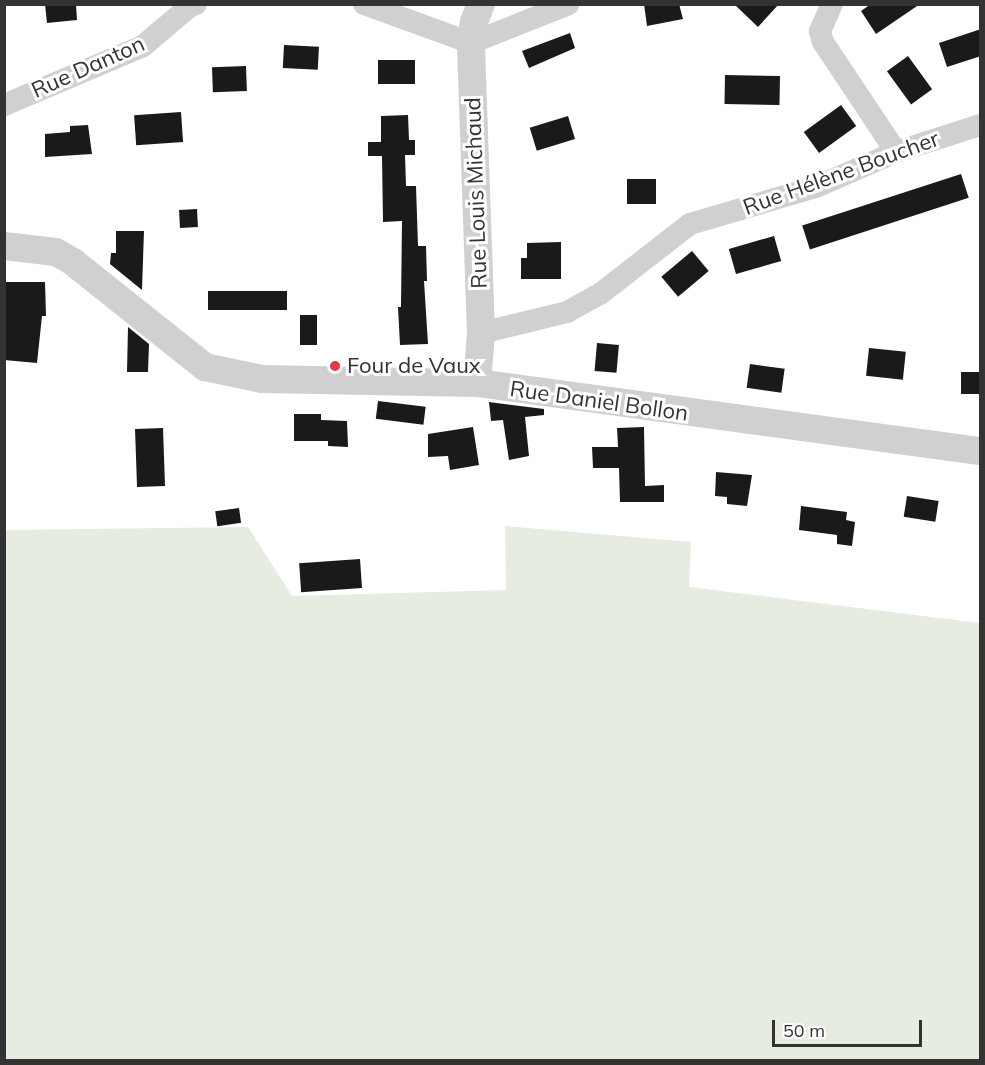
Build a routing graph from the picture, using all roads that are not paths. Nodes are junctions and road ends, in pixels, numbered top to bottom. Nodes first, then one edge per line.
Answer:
1 (196, 4) edge
2 (364, 4) edge
3 (482, 4) edge
4 (569, 4) edge
5 (832, 4) edge
6 (471, 43) junction
7 (4, 105) edge
8 (981, 125) edge
9 (896, 152) junction
10 (4, 246) edge
11 (481, 333) junction
12 (477, 383) junction
13 (981, 451) edge

1 - 7 street, Rue Danton
2 - 6 street
3 - 6 street, Rue Louis Michaud
4 - 6 street
5 - 9 street
6 - 11 street, Rue Louis Michaud
8 - 9 street, Rue Hélène Boucher
9 - 11 street, Rue Hélène Boucher
10 - 12 street, Rue Daniel Bollon
11 - 12 street, Rue Louis Michaud
12 - 13 street, Rue Daniel Bollon

